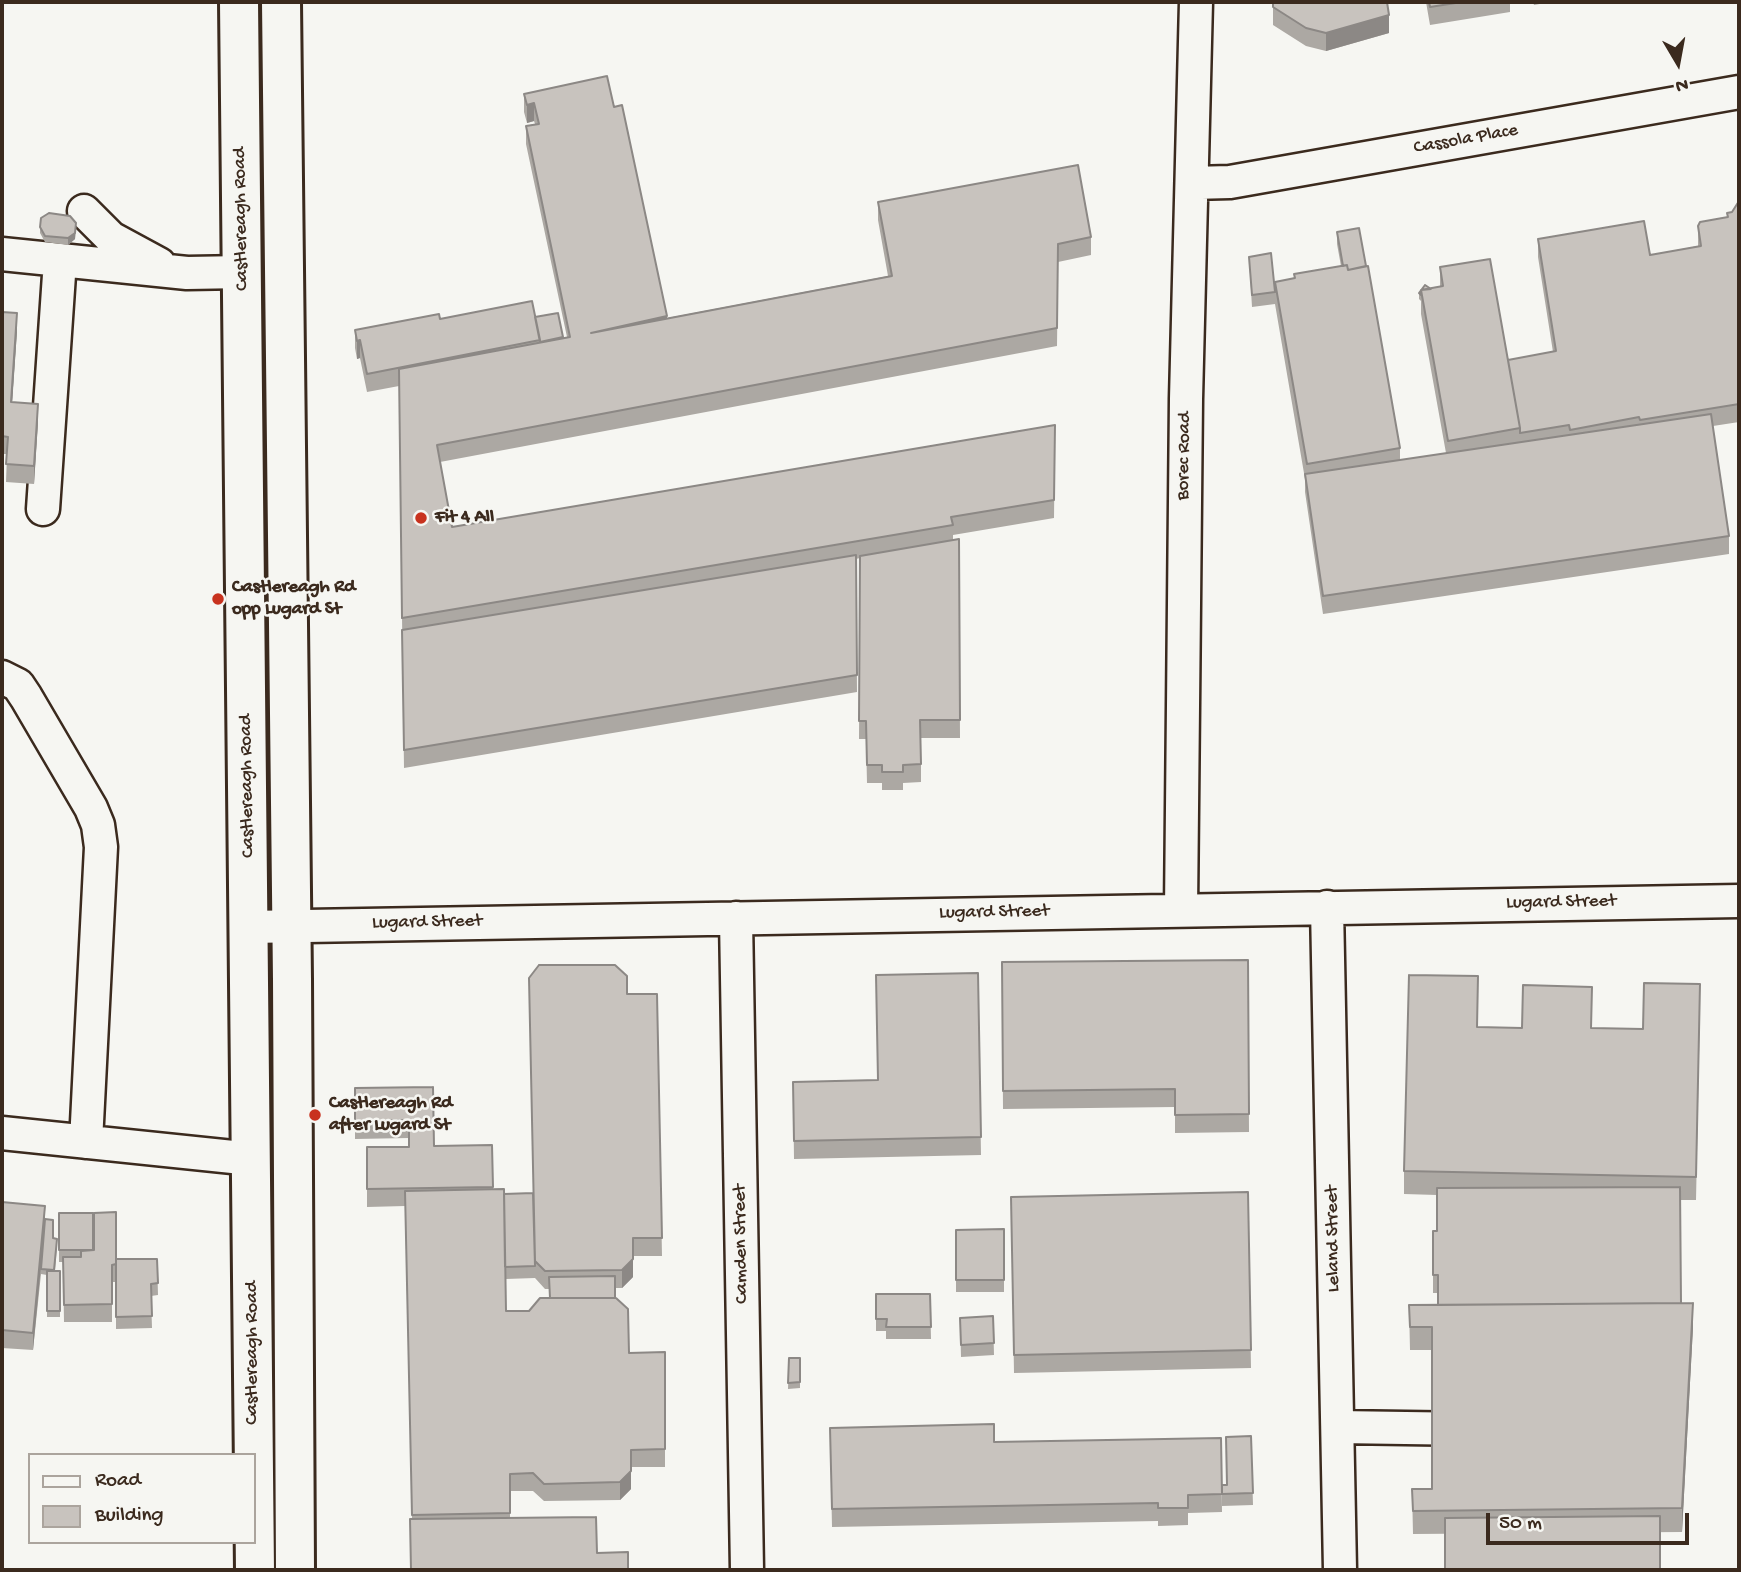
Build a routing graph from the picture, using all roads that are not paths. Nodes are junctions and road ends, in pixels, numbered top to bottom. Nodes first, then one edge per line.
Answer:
1 (239, 2) edge
2 (281, 2) edge
3 (1196, 2) edge
4 (1739, 92) edge
5 (1192, 183) junction
6 (84, 211) dead end
7 (2, 254) edge
8 (60, 260) junction
9 (173, 272) junction
10 (243, 272) junction
11 (43, 509) dead end
12 (2, 677) edge
13 (1739, 901) edge
14 (1327, 907) junction
15 (1181, 910) junction
16 (736, 918) junction
17 (292, 926) junction
18 (249, 927) junction
19 (2, 1133) edge
20 (86, 1142) junction
21 (252, 1159) junction
22 (1338, 1427) junction
23 (1499, 1430) edge
24 (254, 1453) edge
25 (255, 1544) edge
26 (255, 1570) edge
27 (295, 1570) edge
28 (747, 1570) edge
29 (1340, 1570) edge

1 - 10 main road, Castlereagh Road
2 - 17 main road
3 - 5 street, Borec Road
4 - 5 street, Cassola Place
5 - 15 street, Borec Road
6 - 9 street
7 - 8 street
8 - 9 street
8 - 11 street
9 - 10 street
10 - 18 main road, Castlereagh Road
12 - 20 street
13 - 14 street, Lugard Street
14 - 15 street, Lugard Street
14 - 22 street, Leland Street
15 - 16 street, Lugard Street
16 - 17 street, Lugard Street
16 - 28 street, Camden Street
17 - 18 street, Lugard Street
17 - 27 main road
18 - 21 main road, Castlereagh Road
19 - 20 street
20 - 21 street
21 - 24 main road, Castlereagh Road
22 - 23 street
22 - 29 street, Leland Street
25 - 26 main road, Castlereagh Road

